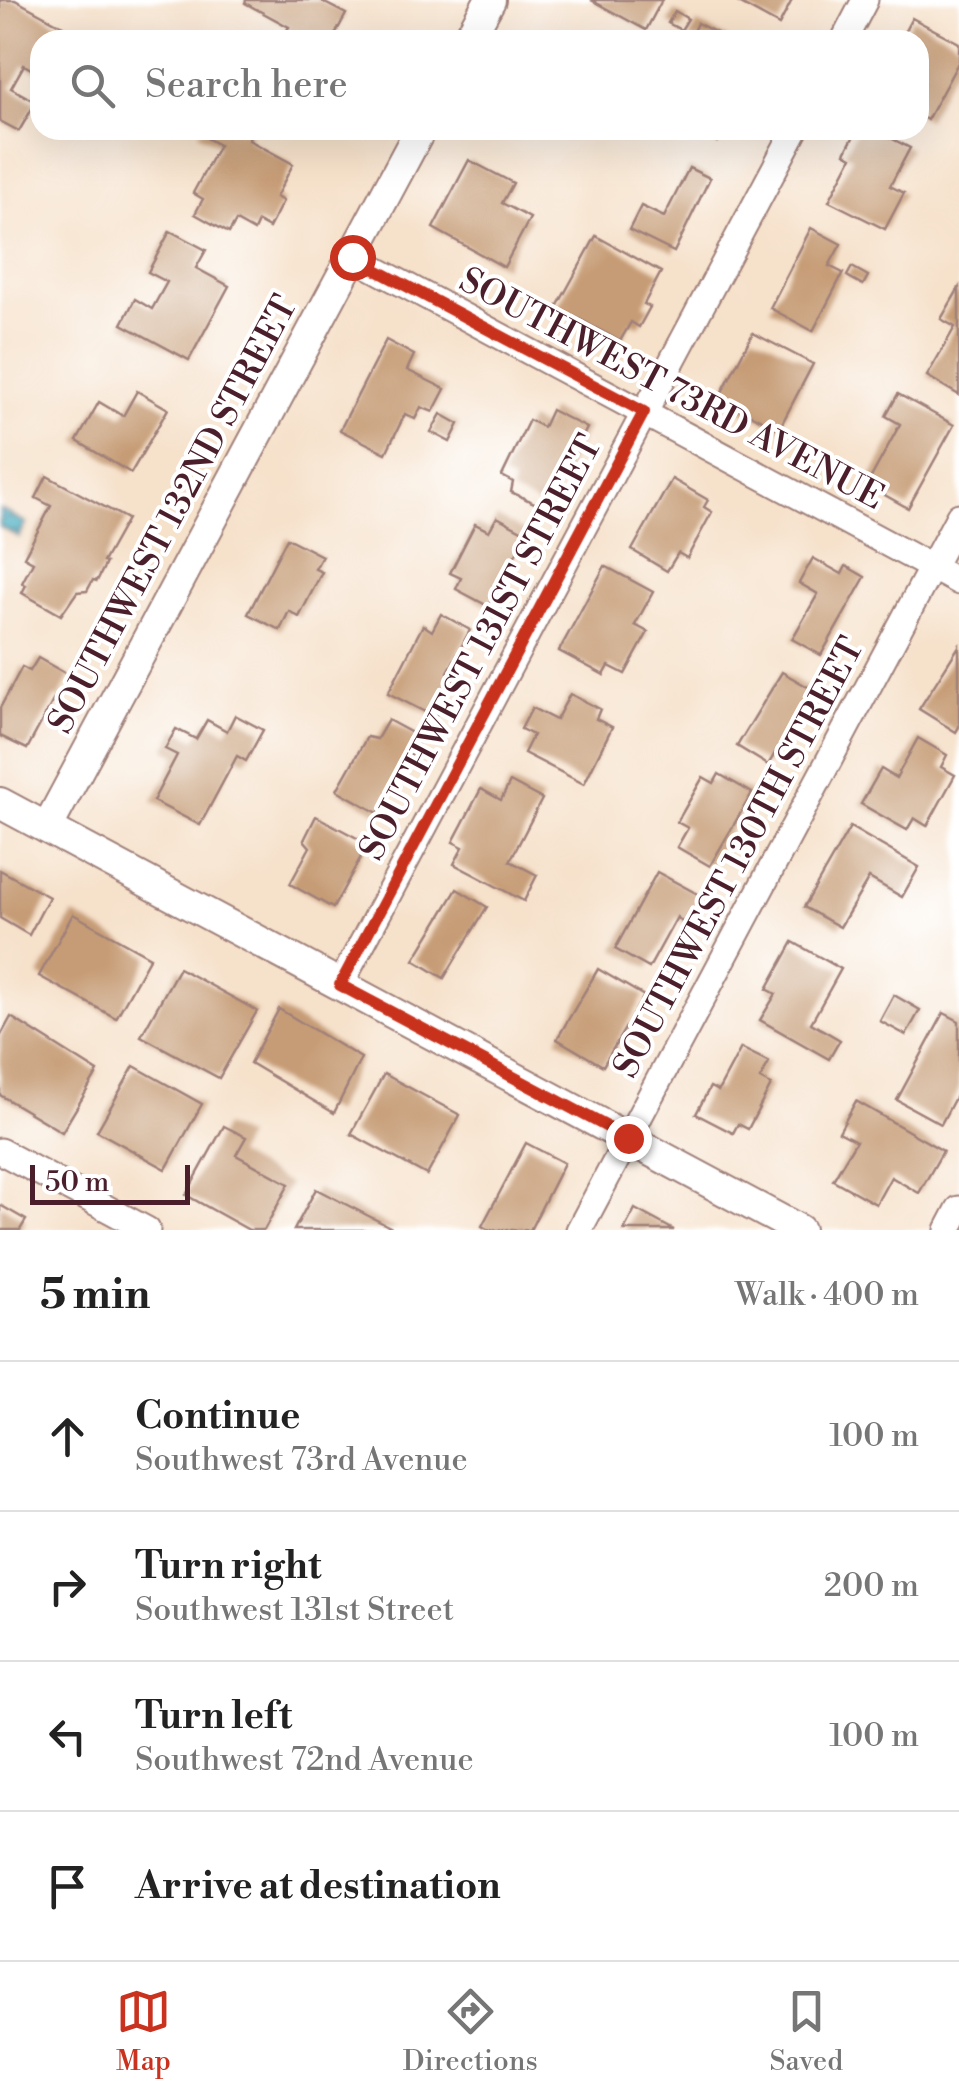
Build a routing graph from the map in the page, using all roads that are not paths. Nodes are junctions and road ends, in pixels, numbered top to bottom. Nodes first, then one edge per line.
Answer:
1 (490, 0) edge
2 (865, 0) edge
3 (474, 30) edge
4 (849, 30) edge
5 (415, 140) edge
6 (790, 140) edge
7 (352, 257) junction
8 (644, 412) junction
9 (959, 516) edge
10 (932, 567) junction
11 (959, 582) edge
12 (0, 803) edge
13 (47, 828) junction
14 (340, 985) junction
15 (628, 1138) junction
16 (0, 1151) edge
17 (959, 1209) edge
18 (147, 1230) edge
19 (579, 1230) edge
20 (799, 1230) edge
21 (948, 1230) edge

1 - 3 street
2 - 4 street
5 - 7 street, SOUTHWEST 132ND STREET
6 - 8 street, SOUTHWEST 131ST STREET
7 - 8 street, SOUTHWEST 73RD AVENUE
7 - 13 street, SOUTHWEST 132ND STREET
8 - 10 street, SOUTHWEST 73RD AVENUE
8 - 14 street, SOUTHWEST 131ST STREET
9 - 10 street, SOUTHWEST 130TH STREET
10 - 11 street, SOUTHWEST 73RD AVENUE
10 - 15 street, SOUTHWEST 130TH STREET
12 - 13 street
13 - 14 street
14 - 15 street
15 - 19 street, SOUTHWEST 130TH STREET
15 - 20 street
16 - 18 street
17 - 21 street

